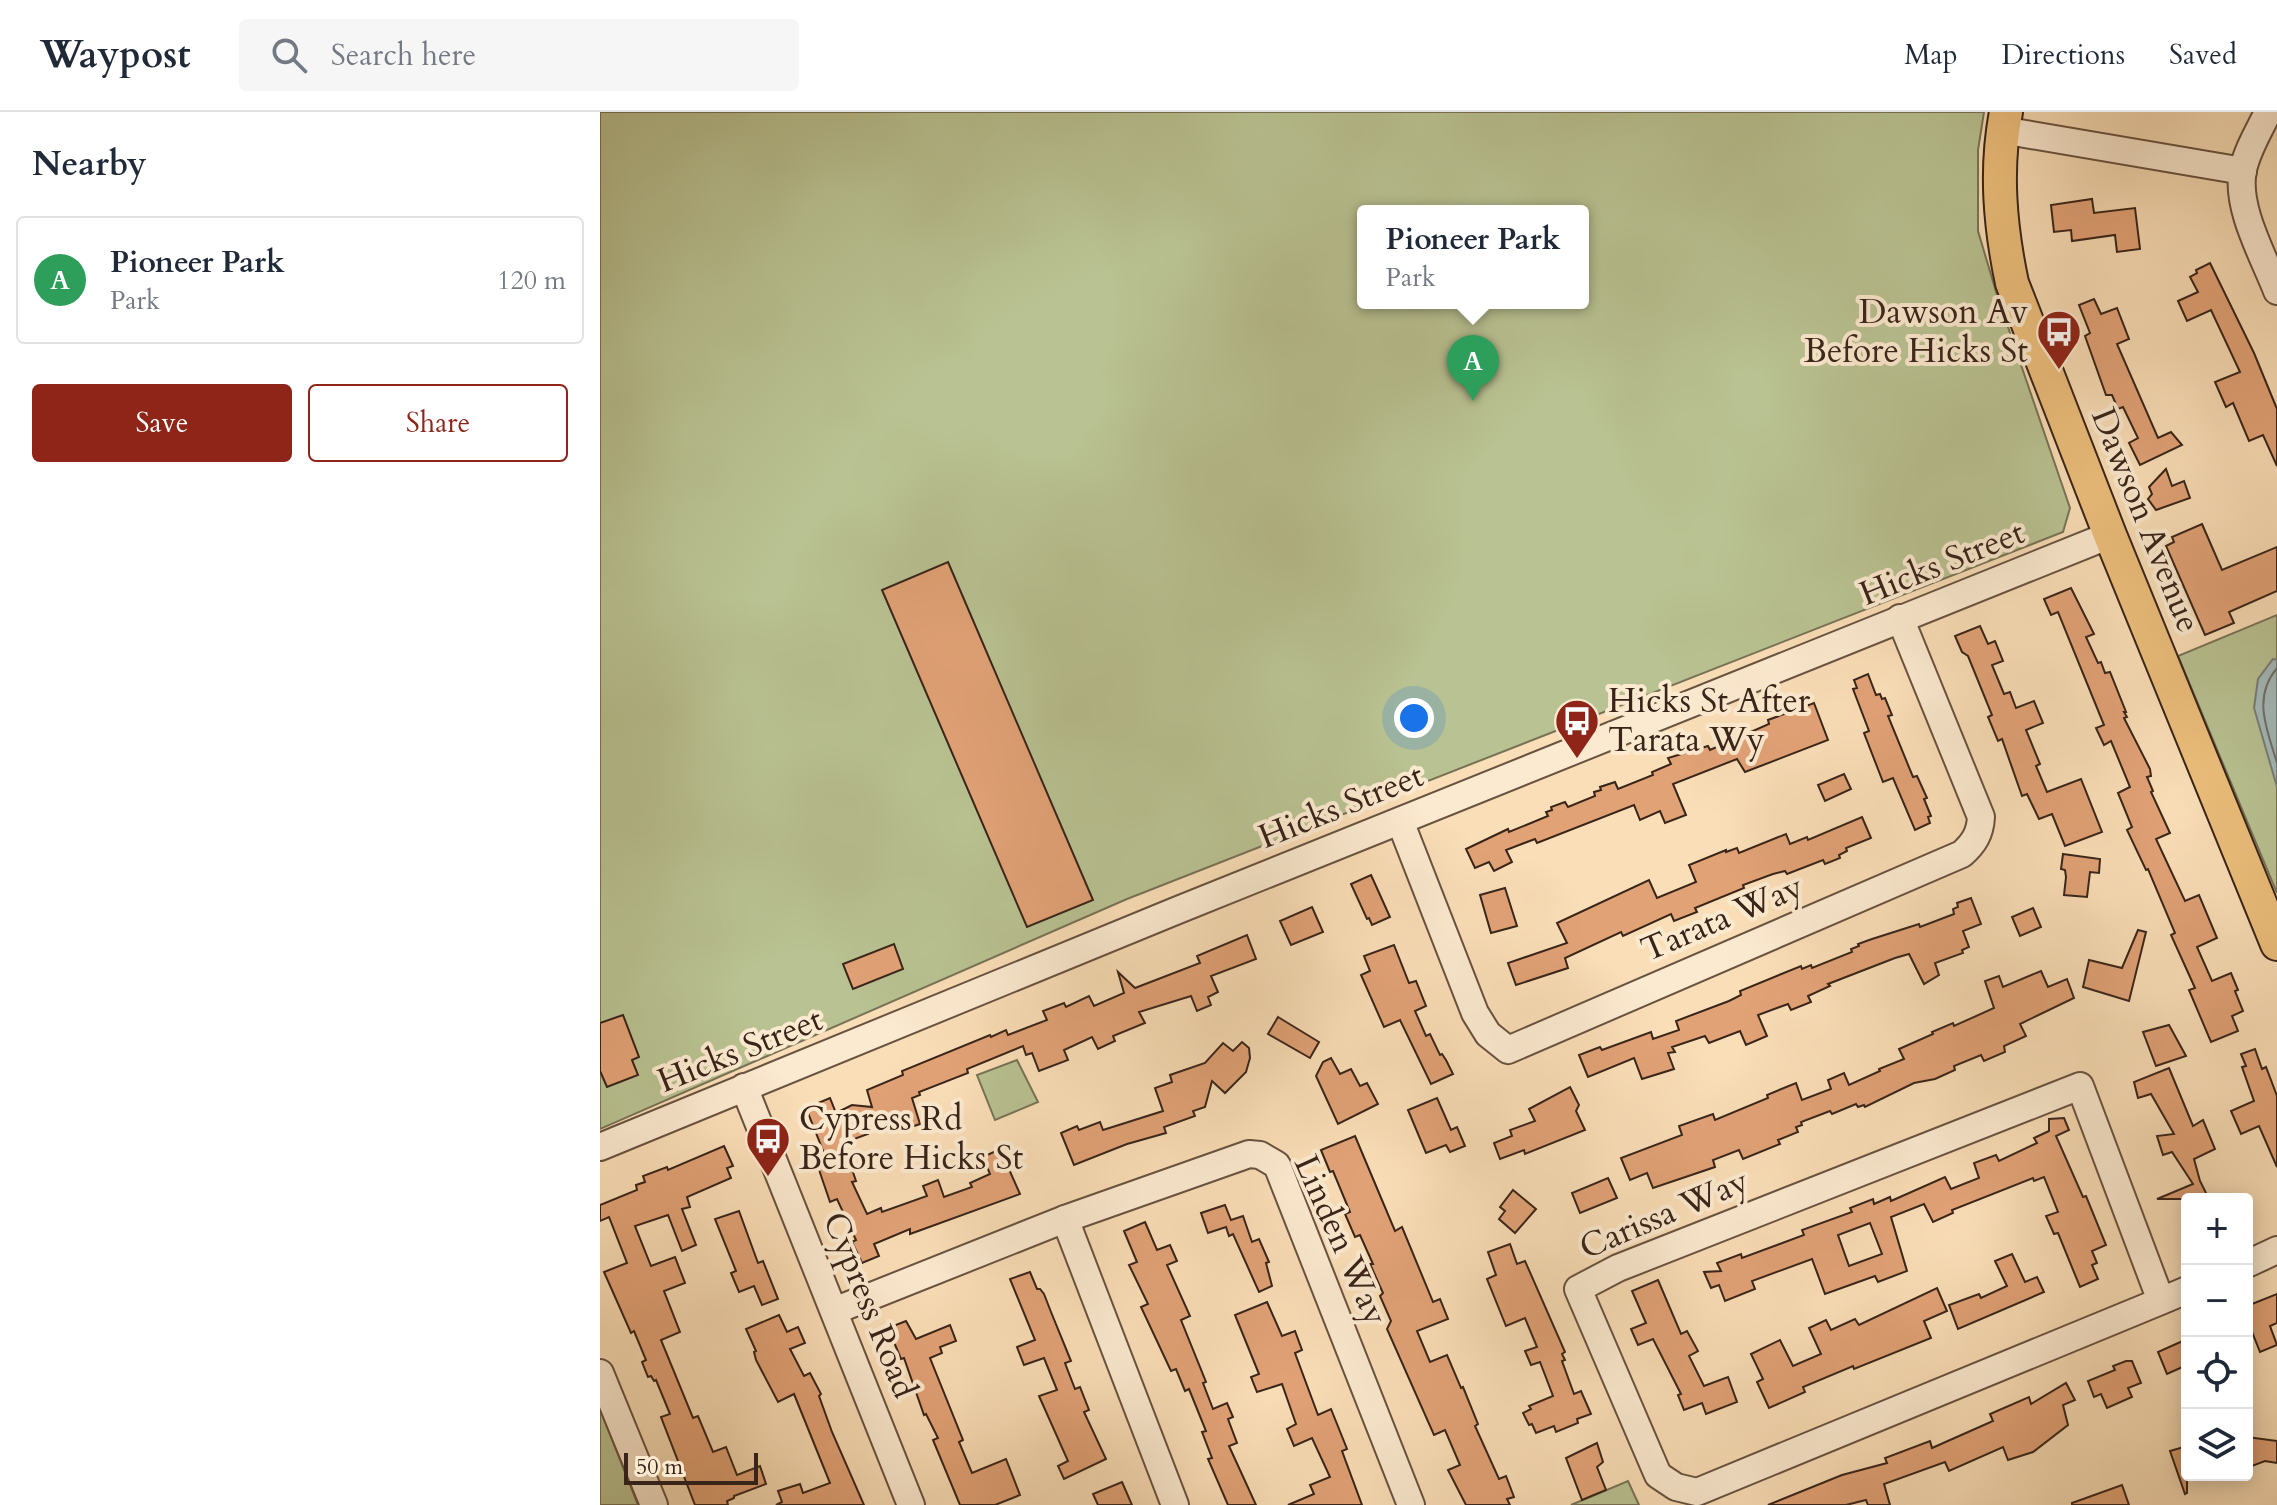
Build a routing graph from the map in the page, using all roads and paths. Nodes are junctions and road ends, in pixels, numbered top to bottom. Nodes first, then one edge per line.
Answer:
1 (2268, 112) edge
2 (2004, 121) edge
3 (2243, 171) junction
4 (2277, 291) edge
5 (2110, 535) junction
6 (1900, 618) junction
7 (1400, 821) junction
8 (2277, 944) edge
9 (744, 1087) junction
10 (600, 1147) edge
11 (1065, 1219) junction
12 (2277, 1250) edge
13 (2253, 1261) edge
14 (2181, 1293) edge
15 (2161, 1301) junction
16 (834, 1311) junction
17 (600, 1373) edge
18 (654, 1505) edge
19 (911, 1505) edge
20 (1175, 1505) edge
21 (1411, 1505) edge

1 - 3 street
2 - 3 street
2 - 5 main road, Dawson Avenue
3 - 4 street
5 - 6 street, Hicks Street
5 - 8 main road, Dawson Avenue
6 - 7 street, Hicks Street
6 - 7 street, Tarata Way
7 - 9 street, Hicks Street
9 - 10 street, Hicks Street
9 - 16 street, Cypress Road
11 - 16 street, Linden Way
11 - 20 street
11 - 21 street, Linden Way
12 - 13 street
14 - 15 street, Carissa Way
15 - 15 street, Carissa Way
16 - 19 street, Cypress Road
17 - 18 street

